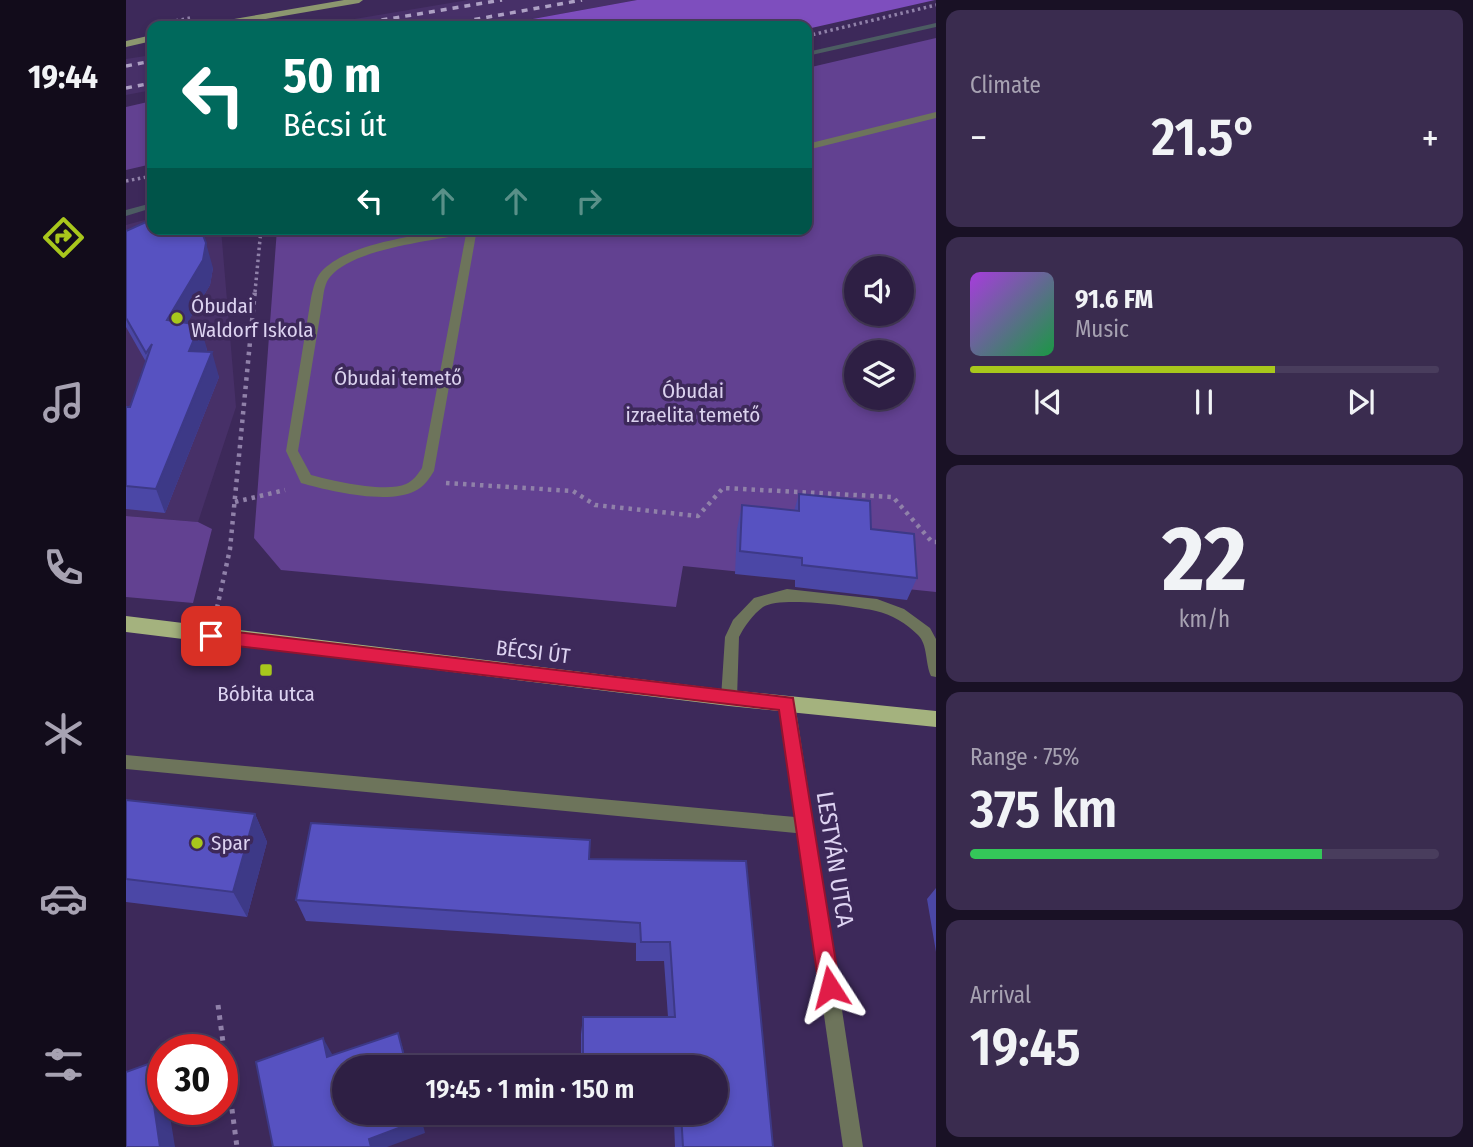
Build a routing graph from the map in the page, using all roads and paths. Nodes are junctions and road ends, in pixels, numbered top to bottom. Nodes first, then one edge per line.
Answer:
1 (359, 0) edge
2 (936, 5) edge
3 (239, 21) edge
4 (812, 35) edge
5 (147, 39) edge
6 (126, 44) edge
7 (936, 115) edge
8 (812, 146) edge
9 (147, 177) edge
10 (126, 181) edge
11 (260, 235) edge
12 (444, 235) edge
13 (471, 235) edge
14 (306, 479) junction
15 (421, 481) junction
16 (235, 502) junction
17 (936, 542) edge
18 (126, 624) edge
19 (211, 636) junction
20 (936, 671) edge
21 (729, 698) junction
22 (787, 704) junction
23 (936, 719) edge
24 (126, 762) edge
25 (806, 826) junction
26 (218, 1005) dead end
27 (237, 1147) edge
28 (853, 1147) edge

1 - 3 street
2 - 4 path
5 - 6 street
7 - 8 street
9 - 10 path
11 - 16 path
12 - 14 street
13 - 15 street
14 - 15 street
14 - 16 path
15 - 17 path
16 - 19 path
18 - 19 main road, BÉCSI ÚT
19 - 21 main road, BÉCSI ÚT
20 - 21 street
21 - 22 main road, BÉCSI ÚT
22 - 23 main road, BÉCSI ÚT
22 - 25 street, LESTYÁN UTCA
24 - 25 street
25 - 28 street, LESTYÁN UTCA
26 - 27 path

